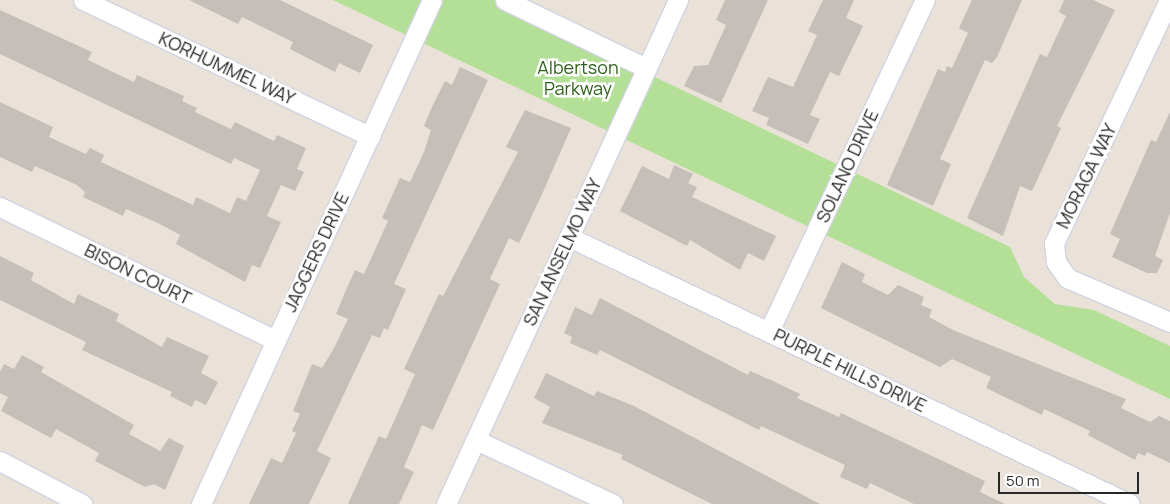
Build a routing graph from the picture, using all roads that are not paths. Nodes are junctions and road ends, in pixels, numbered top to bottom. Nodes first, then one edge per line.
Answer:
1 (83, 0) edge
2 (432, 0) edge
3 (505, 0) edge
4 (678, 0) edge
5 (925, 0) edge
6 (1169, 0) edge
7 (646, 68) junction
8 (370, 136) junction
9 (0, 208) edge
10 (569, 237) junction
11 (1170, 322) edge
12 (769, 331) junction
13 (275, 340) junction
14 (476, 440) junction
15 (0, 461) edge
16 (82, 504) edge
17 (201, 504) edge
18 (446, 504) edge
19 (613, 504) edge
20 (1130, 504) edge

1 - 8 street, KORHUMMEL WAY
2 - 8 street, JAGGERS DRIVE
3 - 7 street
4 - 7 street, SAN ANSELMO WAY
5 - 12 street, SOLANO DRIVE
6 - 11 street, MORAGA WAY
7 - 10 street, SAN ANSELMO WAY
8 - 13 street, JAGGERS DRIVE
9 - 13 street, BISON COURT
10 - 12 street, PURPLE HILLS DRIVE
10 - 14 street, SAN ANSELMO WAY
12 - 20 street, PURPLE HILLS DRIVE
13 - 17 street, JAGGERS DRIVE
14 - 18 street, SAN ANSELMO WAY
14 - 19 street
15 - 16 street

